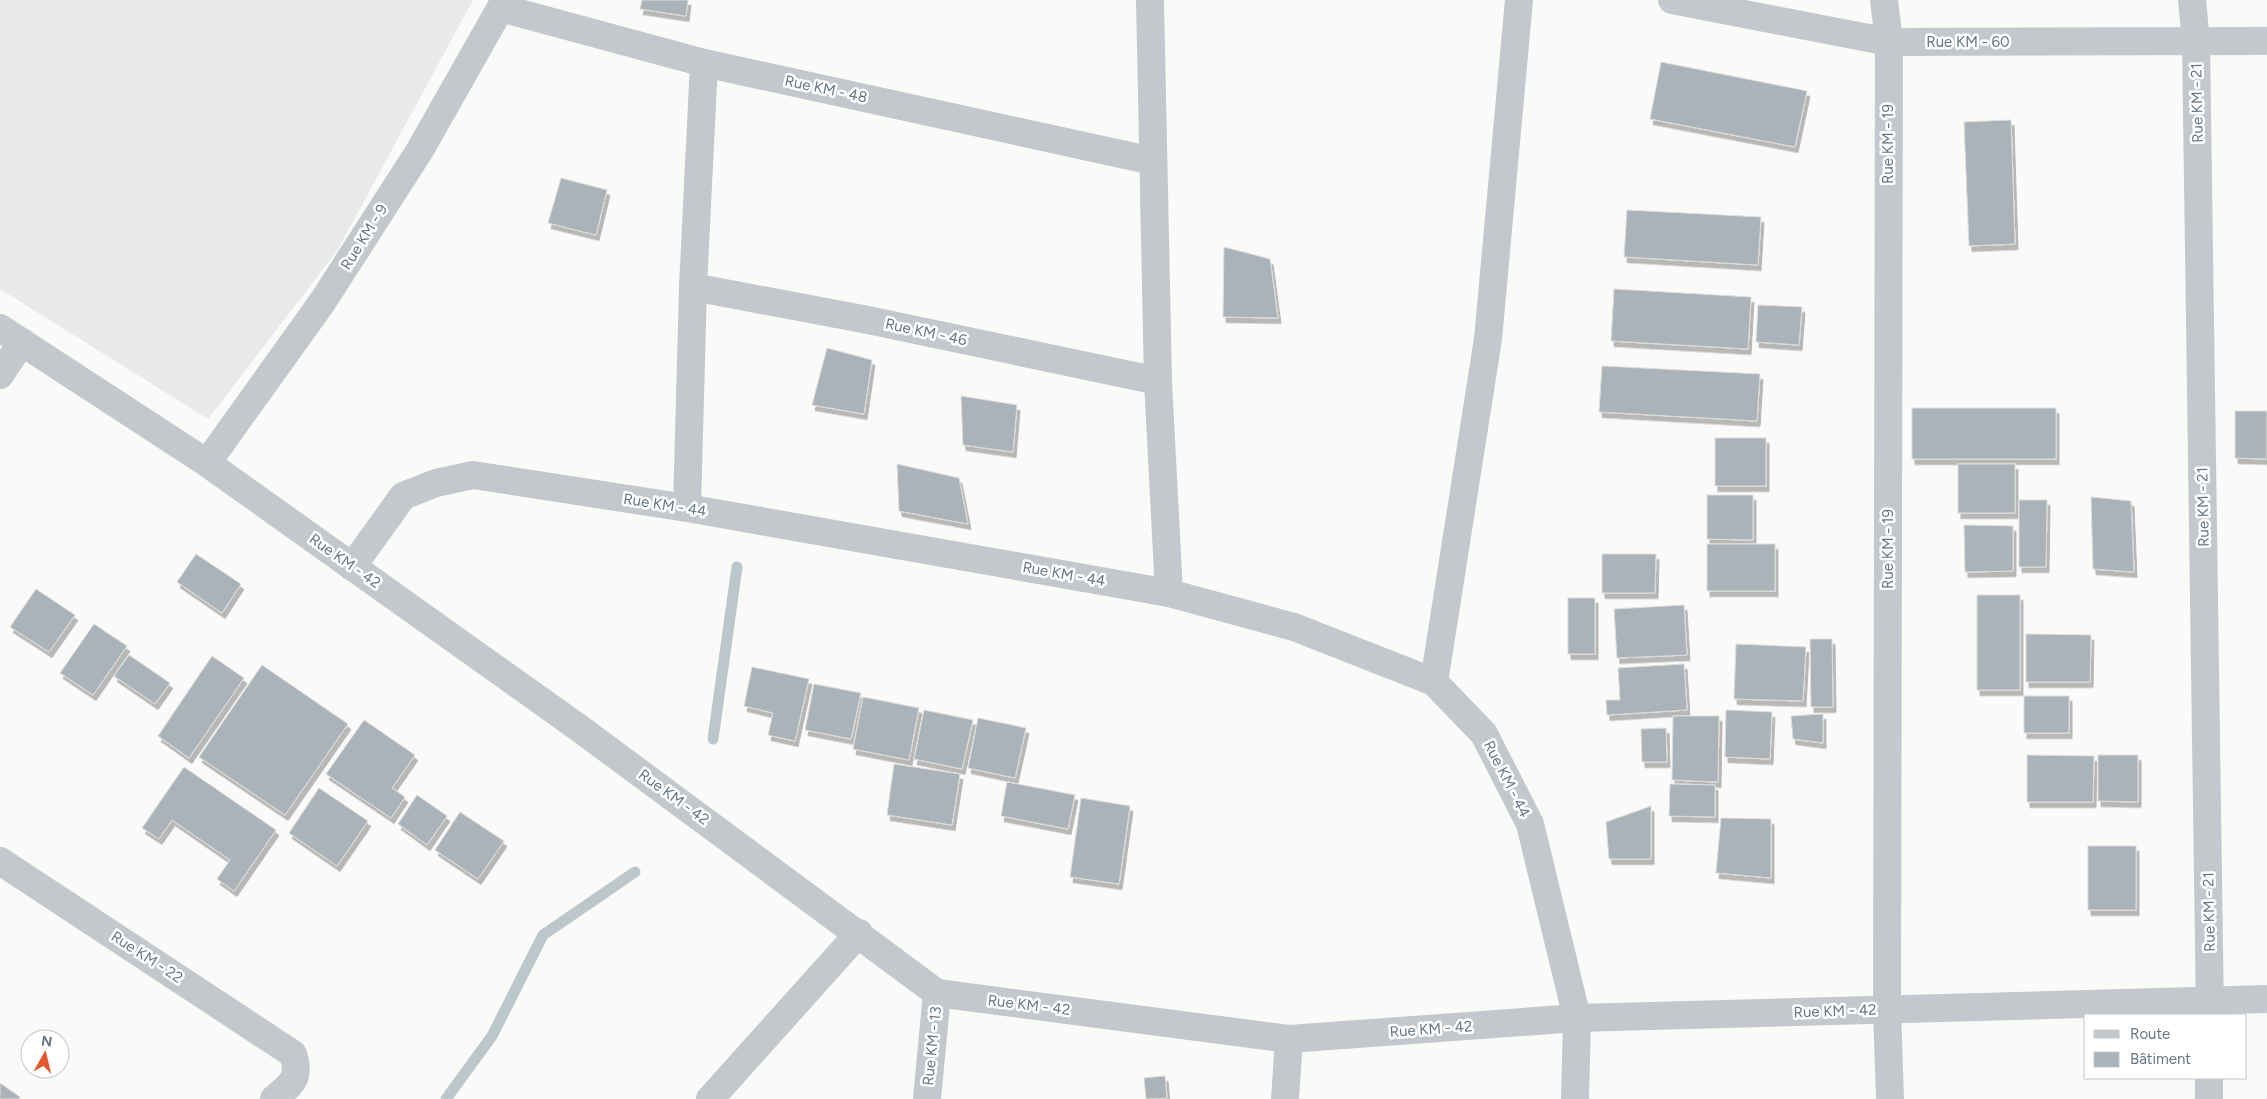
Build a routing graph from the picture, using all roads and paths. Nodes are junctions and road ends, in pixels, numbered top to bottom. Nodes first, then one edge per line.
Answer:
1 (1150, 0) edge
2 (1519, 0) edge
3 (1672, 0) edge
4 (1884, 0) edge
5 (2192, 0) edge
6 (503, 4) edge
7 (2267, 41) edge
8 (1889, 42) junction
9 (2196, 42) junction
10 (704, 63) junction
11 (1153, 161) junction
12 (693, 287) junction
13 (0, 328) edge
14 (22, 342) junction
15 (0, 374) edge
16 (1158, 381) junction
17 (207, 463) junction
18 (687, 508) junction
19 (352, 567) junction
20 (1169, 592) junction
21 (1434, 682) junction
22 (0, 860) edge
23 (859, 933) junction
24 (937, 993) junction
25 (2267, 999) edge
26 (2210, 1008) edge
27 (1887, 1009) junction
28 (1577, 1018) junction
29 (1289, 1039) junction
30 (2209, 1079) edge
31 (274, 1099) edge
32 (710, 1099) edge
33 (927, 1099) edge
34 (1285, 1099) edge
35 (1575, 1099) edge
36 (1890, 1099) edge
37 (2209, 1099) edge

1 - 11 street
2 - 21 street
3 - 8 street, Rue KM - 60
4 - 8 street, Rue KM - 19
5 - 9 street, Rue KM - 21
6 - 10 street, Rue KM - 48
6 - 17 street, Rue KM - 9
7 - 9 street, Rue KM - 60
8 - 9 street, Rue KM - 60
8 - 27 street, Rue KM - 19
9 - 26 street, Rue KM - 21
10 - 11 street, Rue KM - 48
10 - 12 street
11 - 16 street
12 - 16 street, Rue KM - 46
12 - 18 street
13 - 14 street, Rue KM - 42
14 - 15 street
14 - 17 street, Rue KM - 42
16 - 20 street
17 - 19 street, Rue KM - 42
18 - 19 street, Rue KM - 44
18 - 20 street, Rue KM - 44
19 - 23 street, Rue KM - 42
20 - 21 street, Rue KM - 44
21 - 28 street, Rue KM - 44
22 - 31 street, Rue KM - 22
23 - 24 street, Rue KM - 42
23 - 32 street
24 - 29 street, Rue KM - 42
24 - 33 street, Rue KM - 13
25 - 26 street, Rue KM - 42
26 - 27 street, Rue KM - 42
27 - 28 street, Rue KM - 42
27 - 36 street, Rue KM - 19
28 - 29 street, Rue KM - 42
28 - 35 street, Rue KM - 44
29 - 34 street
30 - 37 street

